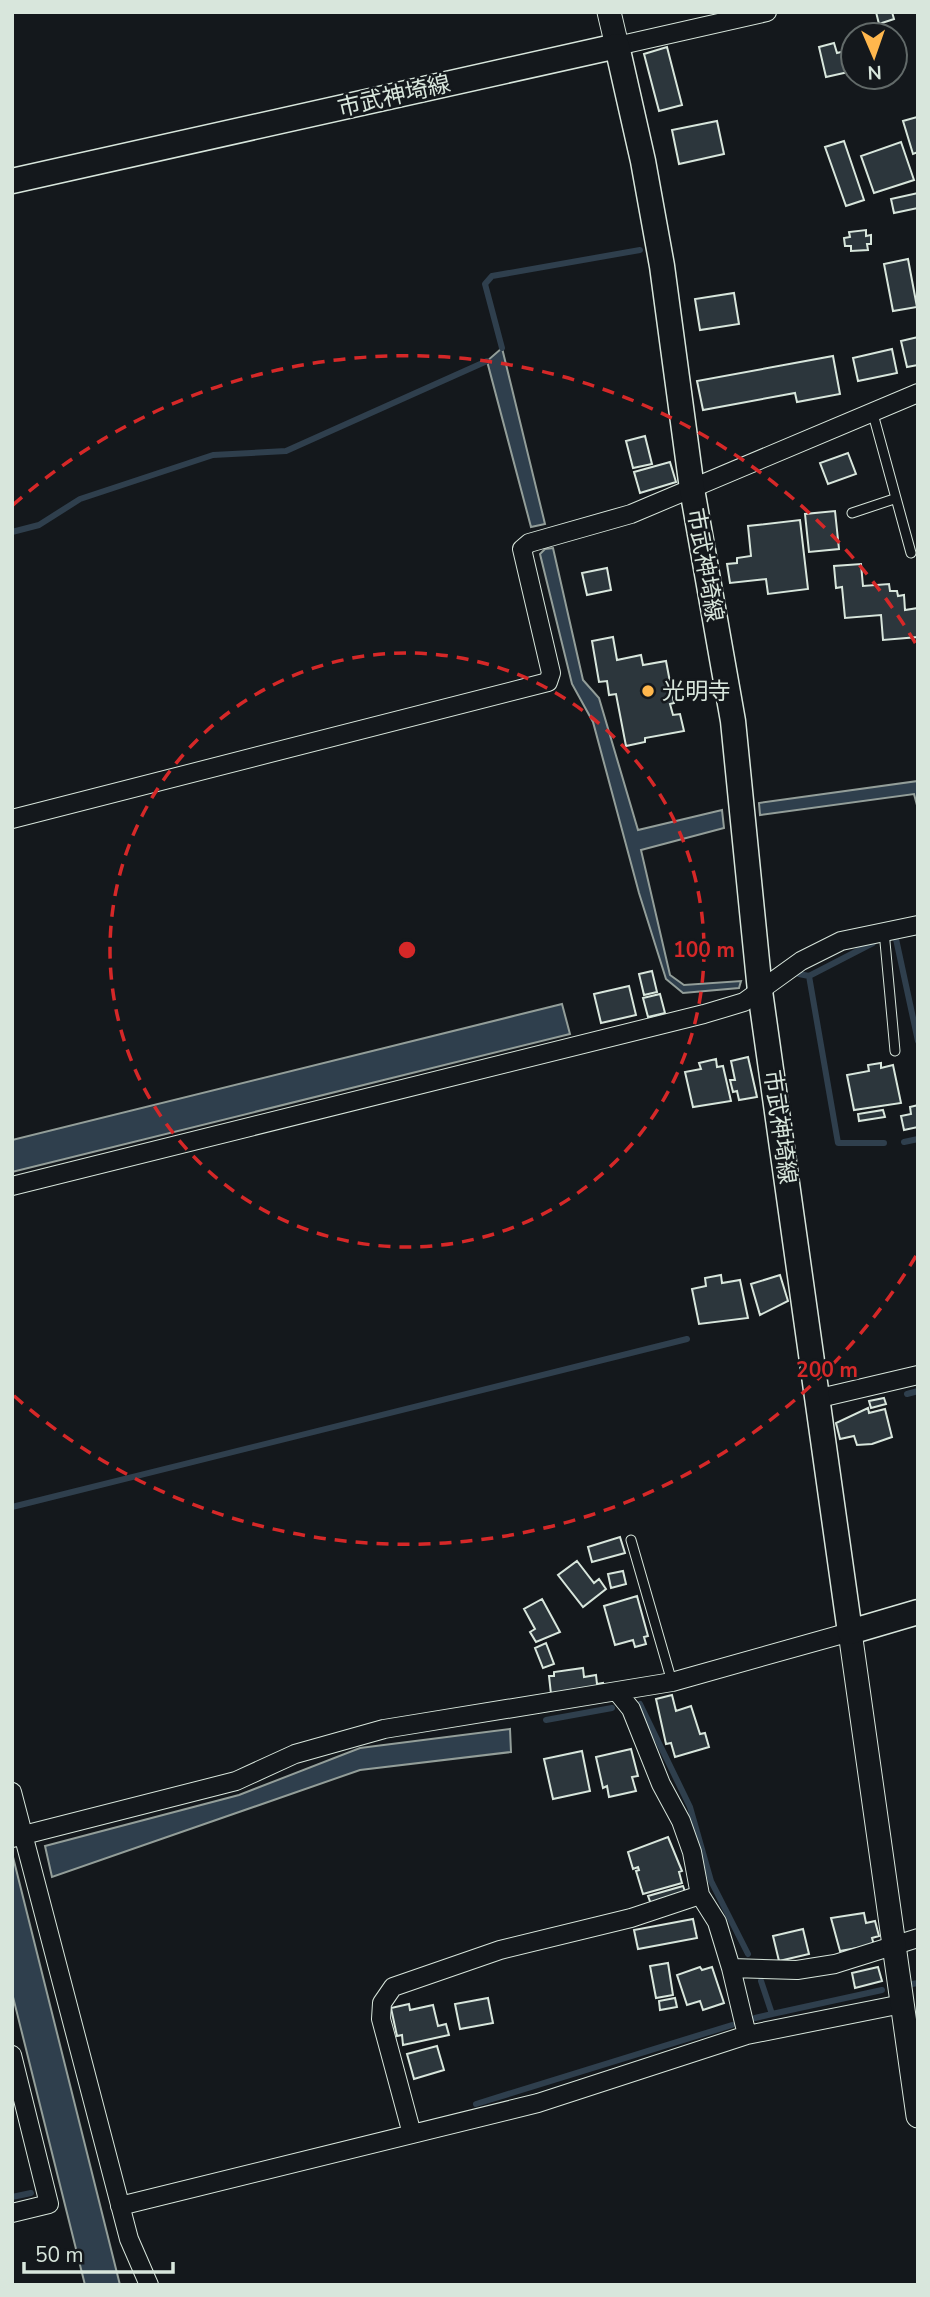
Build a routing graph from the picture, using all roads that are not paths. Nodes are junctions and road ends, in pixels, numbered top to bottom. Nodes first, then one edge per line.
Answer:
1 (609, 12) edge
2 (767, 12) edge
3 (617, 46) junction
4 (12, 181) edge
5 (918, 393) edge
6 (873, 414) junction
7 (692, 489) junction
8 (894, 499) junction
9 (852, 513) dead end
10 (911, 553) dead end
11 (12, 819) edge
12 (918, 925) edge
13 (884, 931) junction
14 (761, 991) junction
15 (895, 1051) dead end
16 (12, 1186) edge
17 (918, 1375) edge
18 (820, 1398) junction
19 (631, 1540) dead end
20 (918, 1612) edge
21 (850, 1632) junction
22 (672, 1682) junction
23 (618, 1693) junction
24 (12, 1792) edge
25 (18, 1836) edge
26 (700, 1895) junction
27 (918, 1938) edge
28 (894, 1946) junction
29 (731, 1968) junction
30 (902, 2004) junction
31 (912, 2033) edge
32 (747, 2035) junction
33 (12, 2055) edge
34 (918, 2116) edge
35 (412, 2134) junction
36 (120, 2206) junction
37 (12, 2213) edge
38 (149, 2285) edge

1 - 3 street
2 - 3 street
3 - 4 main road, 市武神埼線
3 - 7 main road, 市武神埼線
5 - 6 street
6 - 7 street
6 - 8 lane
7 - 11 street
7 - 14 main road, 市武神埼線
8 - 9 lane
8 - 10 lane
12 - 13 street
13 - 14 street
13 - 15 lane
14 - 16 street
14 - 18 main road, 市武神埼線
17 - 18 street
18 - 21 main road, 市武神埼線
19 - 22 lane
20 - 21 main road
21 - 22 street
21 - 28 street
22 - 23 street
23 - 25 street
23 - 26 street
24 - 25 street
25 - 36 street
26 - 29 street
26 - 35 street
27 - 28 street
28 - 29 street
28 - 30 street
29 - 32 street
30 - 31 street
30 - 32 street
31 - 34 street
32 - 35 street
33 - 37 street
35 - 36 street
36 - 38 street

